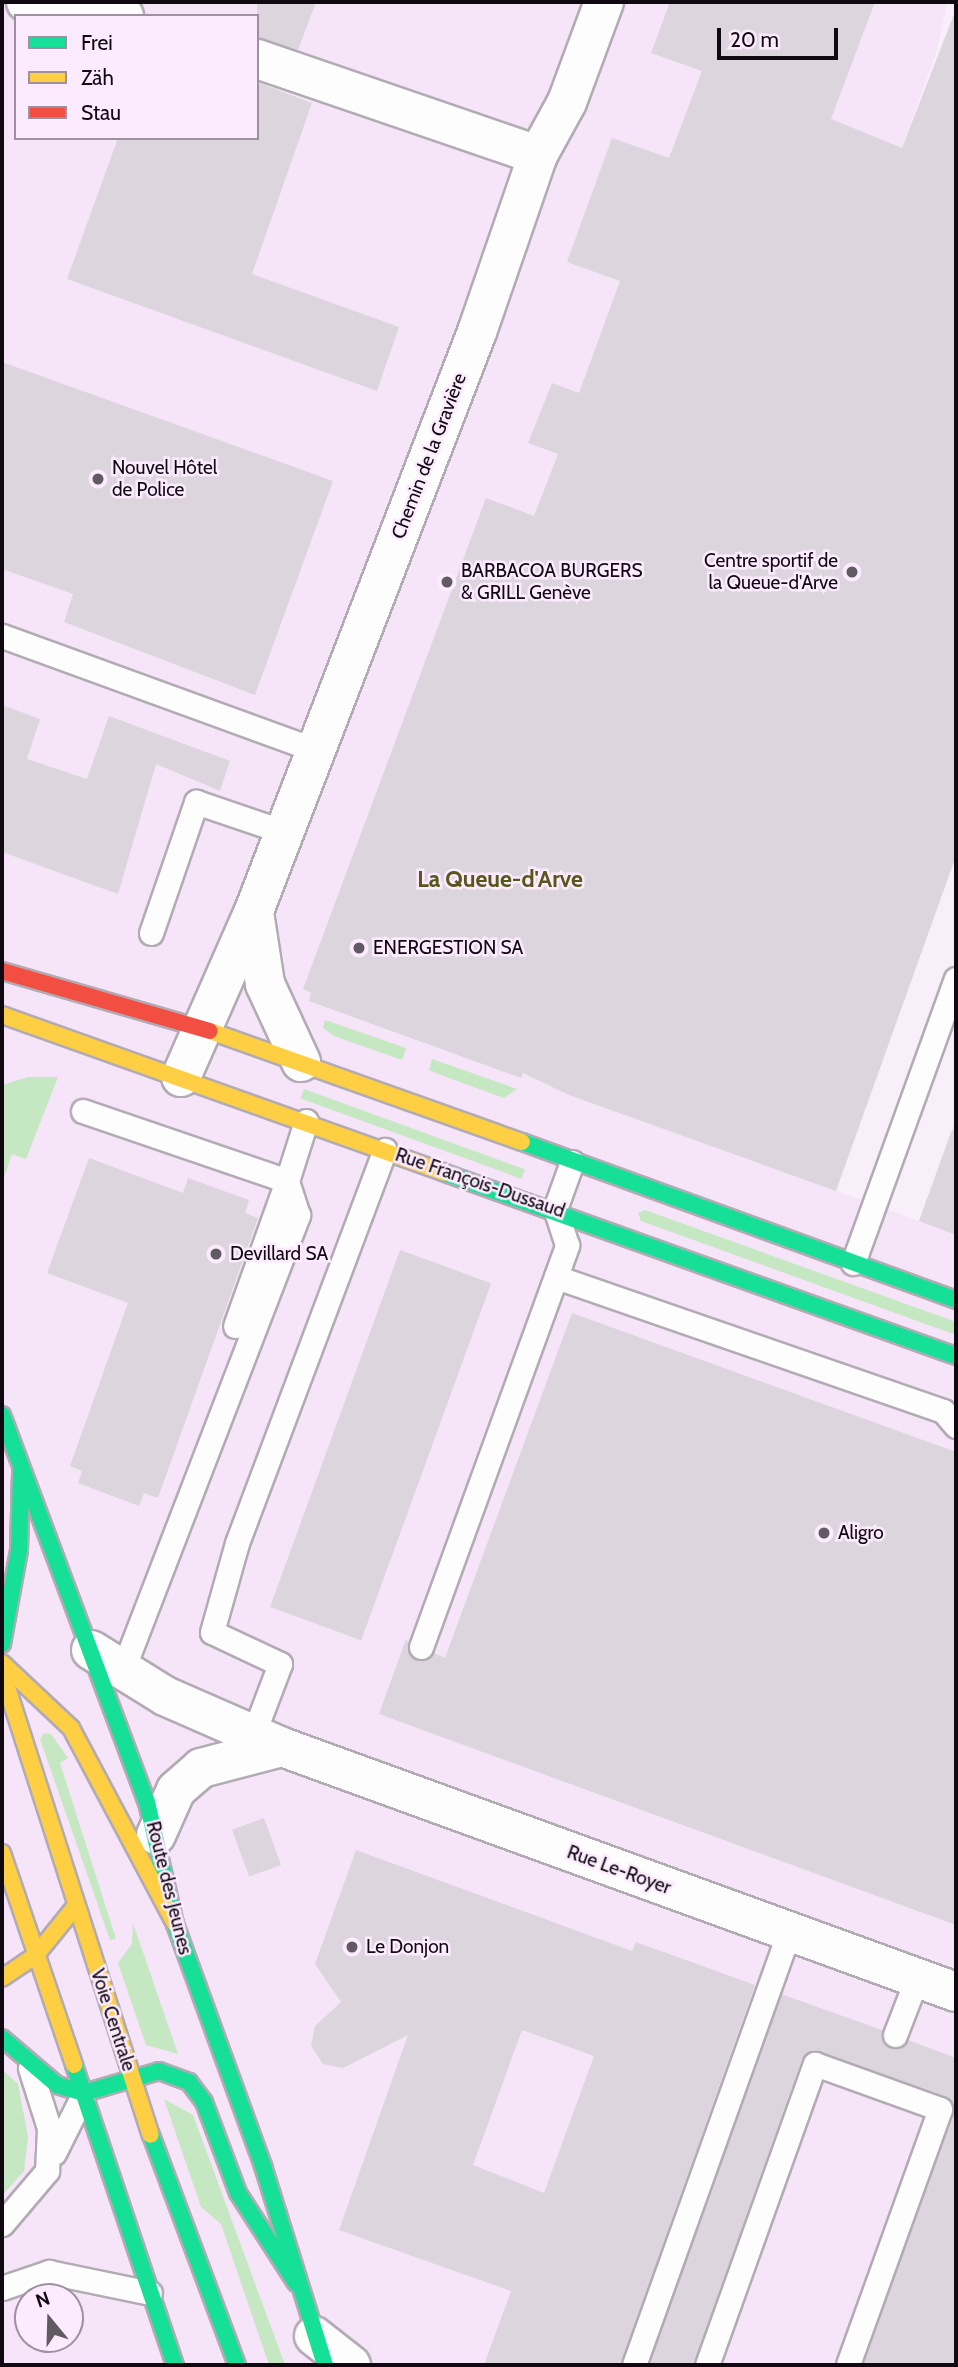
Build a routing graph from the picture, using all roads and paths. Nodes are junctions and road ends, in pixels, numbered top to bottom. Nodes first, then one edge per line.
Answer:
1 (26, 2) edge
2 (604, 2) edge
3 (110, 14) edge
4 (259, 60) edge
5 (538, 155) junction
6 (7, 642) edge
7 (316, 750) junction
8 (284, 832) junction
9 (254, 911) junction
10 (151, 933) dead end
11 (2, 962) edge
12 (2, 971) edge
13 (956, 979) edge
14 (41, 981) junction
15 (4, 1018) edge
16 (202, 1029) junction
17 (301, 1062) junction
18 (181, 1077) junction
19 (83, 1111) dead end
20 (306, 1121) junction
21 (385, 1150) junction
22 (572, 1162) junction
23 (287, 1181) junction
24 (555, 1209) junction
25 (853, 1263) junction
26 (556, 1278) junction
27 (956, 1300) edge
28 (235, 1326) dead end
29 (956, 1356) edge
30 (2, 1415) edge
31 (956, 1426) edge
32 (21, 1472) junction
33 (2, 1644) edge
34 (421, 1647) dead end
35 (91, 1650) junction
36 (2, 1663) edge
37 (123, 1669) junction
38 (2, 1672) edge
39 (267, 1741) junction
40 (156, 1835) junction
41 (2, 1853) edge
42 (74, 1908) junction
43 (175, 1924) junction
44 (789, 1931) junction
45 (36, 1955) junction
46 (2, 1978) edge
47 (917, 1978) junction
48 (956, 1992) edge
49 (895, 2035) dead end
50 (9, 2043) edge
51 (132, 2075) junction
52 (84, 2093) junction
53 (47, 2171) junction
54 (2, 2224) edge
55 (296, 2283) junction
56 (2, 2288) edge
57 (150, 2293) junction
58 (319, 2351) edge
59 (175, 2365) edge
60 (236, 2365) edge
61 (351, 2365) edge
62 (634, 2365) edge
63 (707, 2365) edge
64 (848, 2365) edge

1 - 3 street
2 - 5 street, Chemin de la Gravière
4 - 5 street
5 - 7 street, Chemin de la Gravière
6 - 7 lane
7 - 8 street, Chemin de la Gravière
8 - 9 street, Chemin de la Gravière
8 - 10 lane
9 - 16 street, Chemin de la Gravière
9 - 17 street, Chemin de la Gravière
11 - 14 main road
12 - 14 main road
13 - 25 lane
14 - 16 main road
15 - 18 main road, Rue François-Dussaud
16 - 17 main road
16 - 18 street, Chemin de la Gravière
17 - 22 main road
18 - 20 main road, Rue François-Dussaud
19 - 23 lane
20 - 21 main road, Rue François-Dussaud
20 - 23 lane
21 - 24 main road, Rue François-Dussaud
21 - 39 lane
22 - 24 lane
22 - 25 main road
23 - 28 lane
23 - 37 lane
24 - 26 lane
24 - 29 main road, Rue François-Dussaud
25 - 27 main road
26 - 31 lane
26 - 34 lane
30 - 32 main road, Route des Jeunes
32 - 33 main road
32 - 35 main road, Route des Jeunes
35 - 37 street, Rue Le-Royer
35 - 40 main road, Route des Jeunes
36 - 43 main road
37 - 39 street, Rue Le-Royer
38 - 42 main road, Voie Centrale
39 - 40 street
39 - 44 street, Rue Le-Royer
40 - 43 main road, Route des Jeunes
41 - 45 main road
42 - 45 main road
42 - 51 main road, Voie Centrale
43 - 55 main road, Route des Jeunes
44 - 47 street, Rue Le-Royer
44 - 62 lane
45 - 46 main road
45 - 52 main road
47 - 48 street, Rue Le-Royer
47 - 49 lane
50 - 52 main road
50 - 53 lane
51 - 52 main road
51 - 55 main road
51 - 60 main road, Voie Centrale
52 - 53 lane
52 - 57 main road
53 - 54 lane
55 - 58 main road, Route des Jeunes
56 - 57 lane
57 - 59 main road
58 - 61 street
63 - 64 lane

